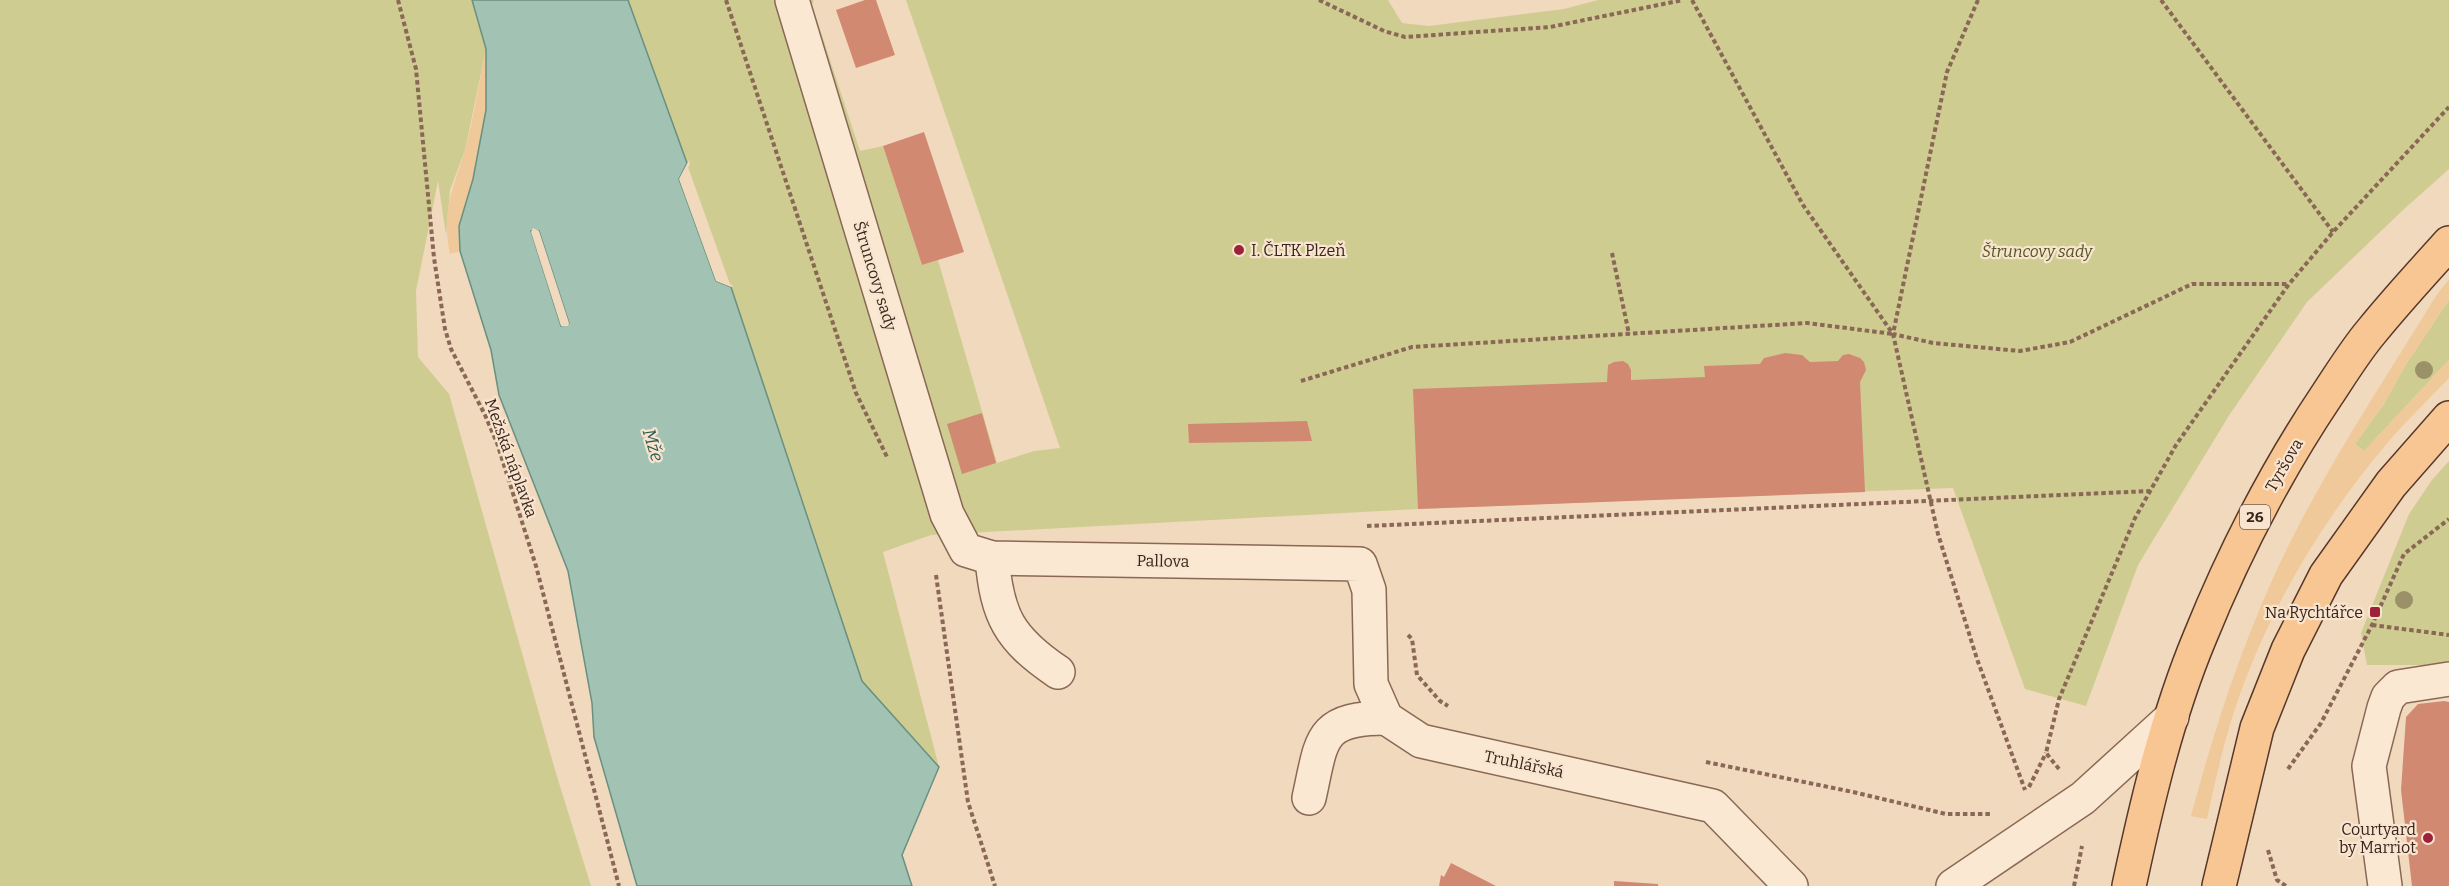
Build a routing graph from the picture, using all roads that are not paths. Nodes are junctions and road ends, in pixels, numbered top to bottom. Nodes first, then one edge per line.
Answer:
1 (792, 0) edge
2 (2449, 243) edge
3 (2449, 418) edge
4 (979, 554) junction
5 (1058, 672) dead end
6 (2449, 679) edge
7 (2172, 717) junction
8 (1386, 718) junction
9 (1309, 798) dead end
10 (1791, 886) edge
11 (1953, 886) edge
12 (2129, 886) edge
13 (2219, 886) edge
14 (2385, 886) edge

1 - 4 street, Štruncovy sady
2 - 7 main road, Tyršova / 26
3 - 13 main road
4 - 5 street
4 - 8 street, Pallova
6 - 14 street
7 - 11 street, Tyršova
7 - 12 main road, Tyršova / 26
8 - 9 street
8 - 10 street, Truhlářská

